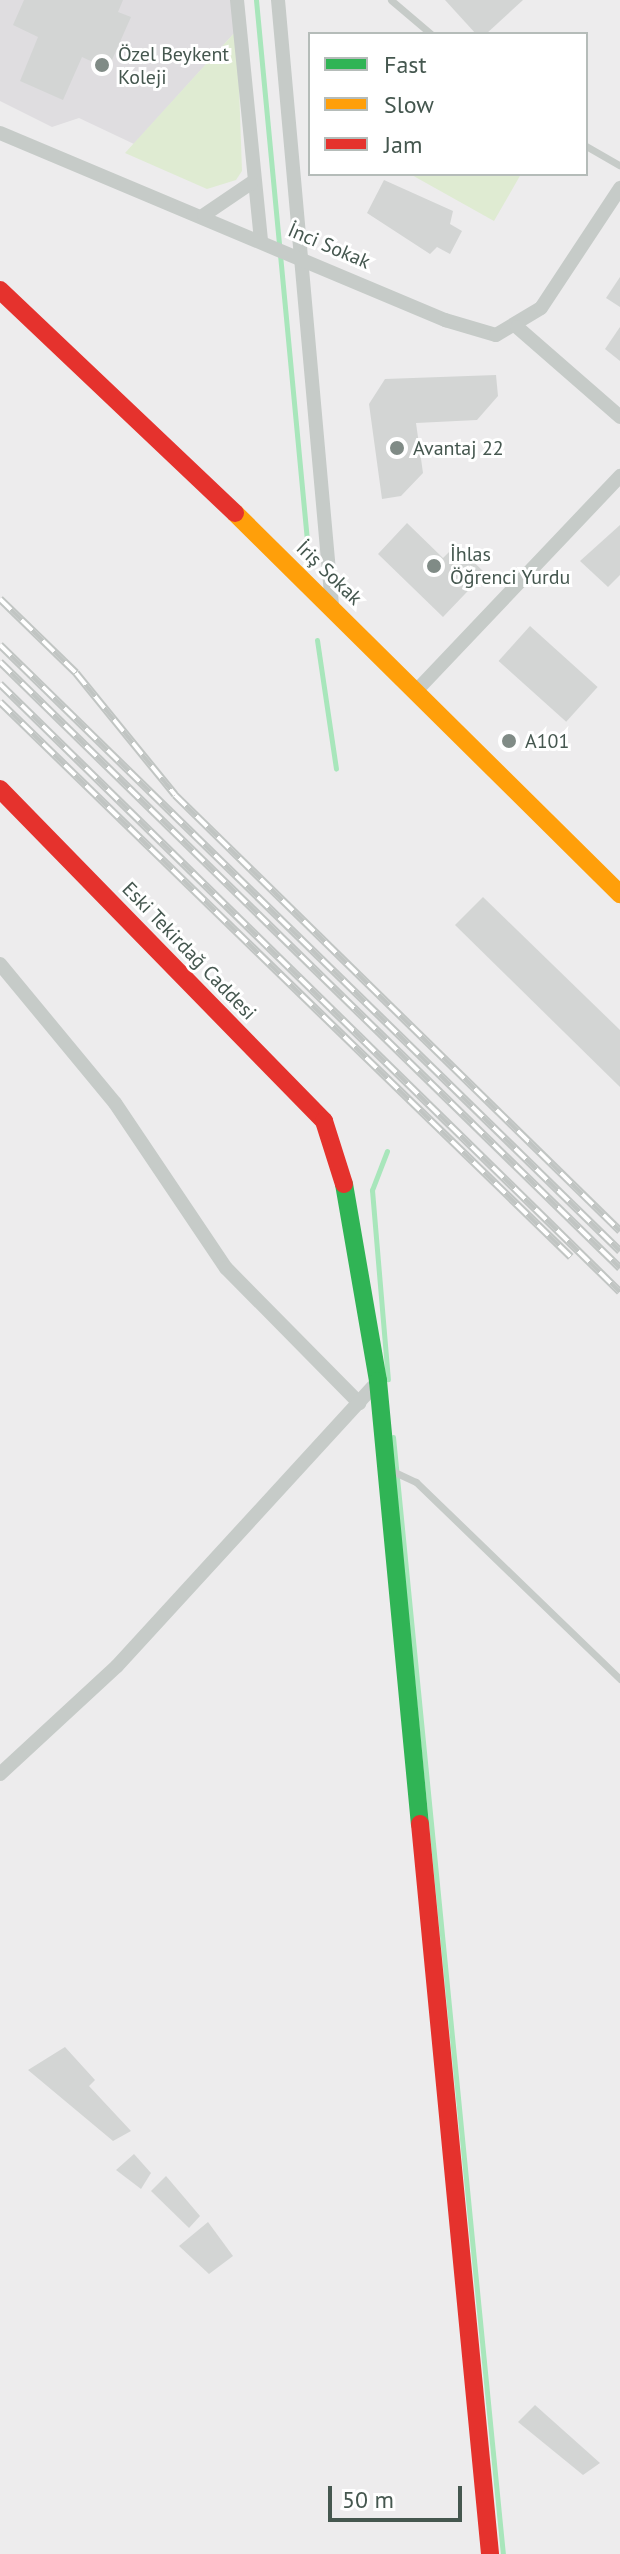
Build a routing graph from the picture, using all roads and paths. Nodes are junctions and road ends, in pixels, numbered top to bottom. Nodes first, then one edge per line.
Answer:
1 (237, 0) edge
2 (278, 0) edge
3 (391, 0) edge
4 (429, 32) edge
5 (0, 133) edge
6 (588, 147) edge
7 (620, 166) edge
8 (251, 183) junction
9 (620, 188) edge
10 (204, 215) junction
11 (261, 239) junction
12 (304, 256) junction
13 (0, 290) edge
14 (517, 327) junction
15 (620, 417) edge
16 (620, 476) edge
17 (332, 605) junction
18 (418, 689) junction
19 (0, 789) edge
20 (620, 894) edge
21 (0, 964) edge
22 (378, 1381) junction
23 (359, 1403) junction
24 (391, 1470) junction
25 (620, 1679) edge
26 (0, 1774) edge
27 (490, 2554) edge

1 - 8 street
2 - 12 street
3 - 4 lane
5 - 10 street, İnci Sokak
6 - 7 lane
8 - 10 street
8 - 11 street
9 - 14 street
10 - 11 street, İnci Sokak
11 - 12 street, İnci Sokak
12 - 14 street, İnci Sokak
12 - 17 street
13 - 17 street, İriş Sokak
14 - 15 street
16 - 18 street
17 - 18 street, İriş Sokak
18 - 20 street, İriş Sokak
19 - 22 street, Eski Tekirdağ Caddesi
21 - 23 street
22 - 23 street
22 - 24 street, Eski Tekirdağ Caddesi
23 - 26 street
24 - 25 lane
24 - 27 street, Eski Tekirdağ Caddesi

